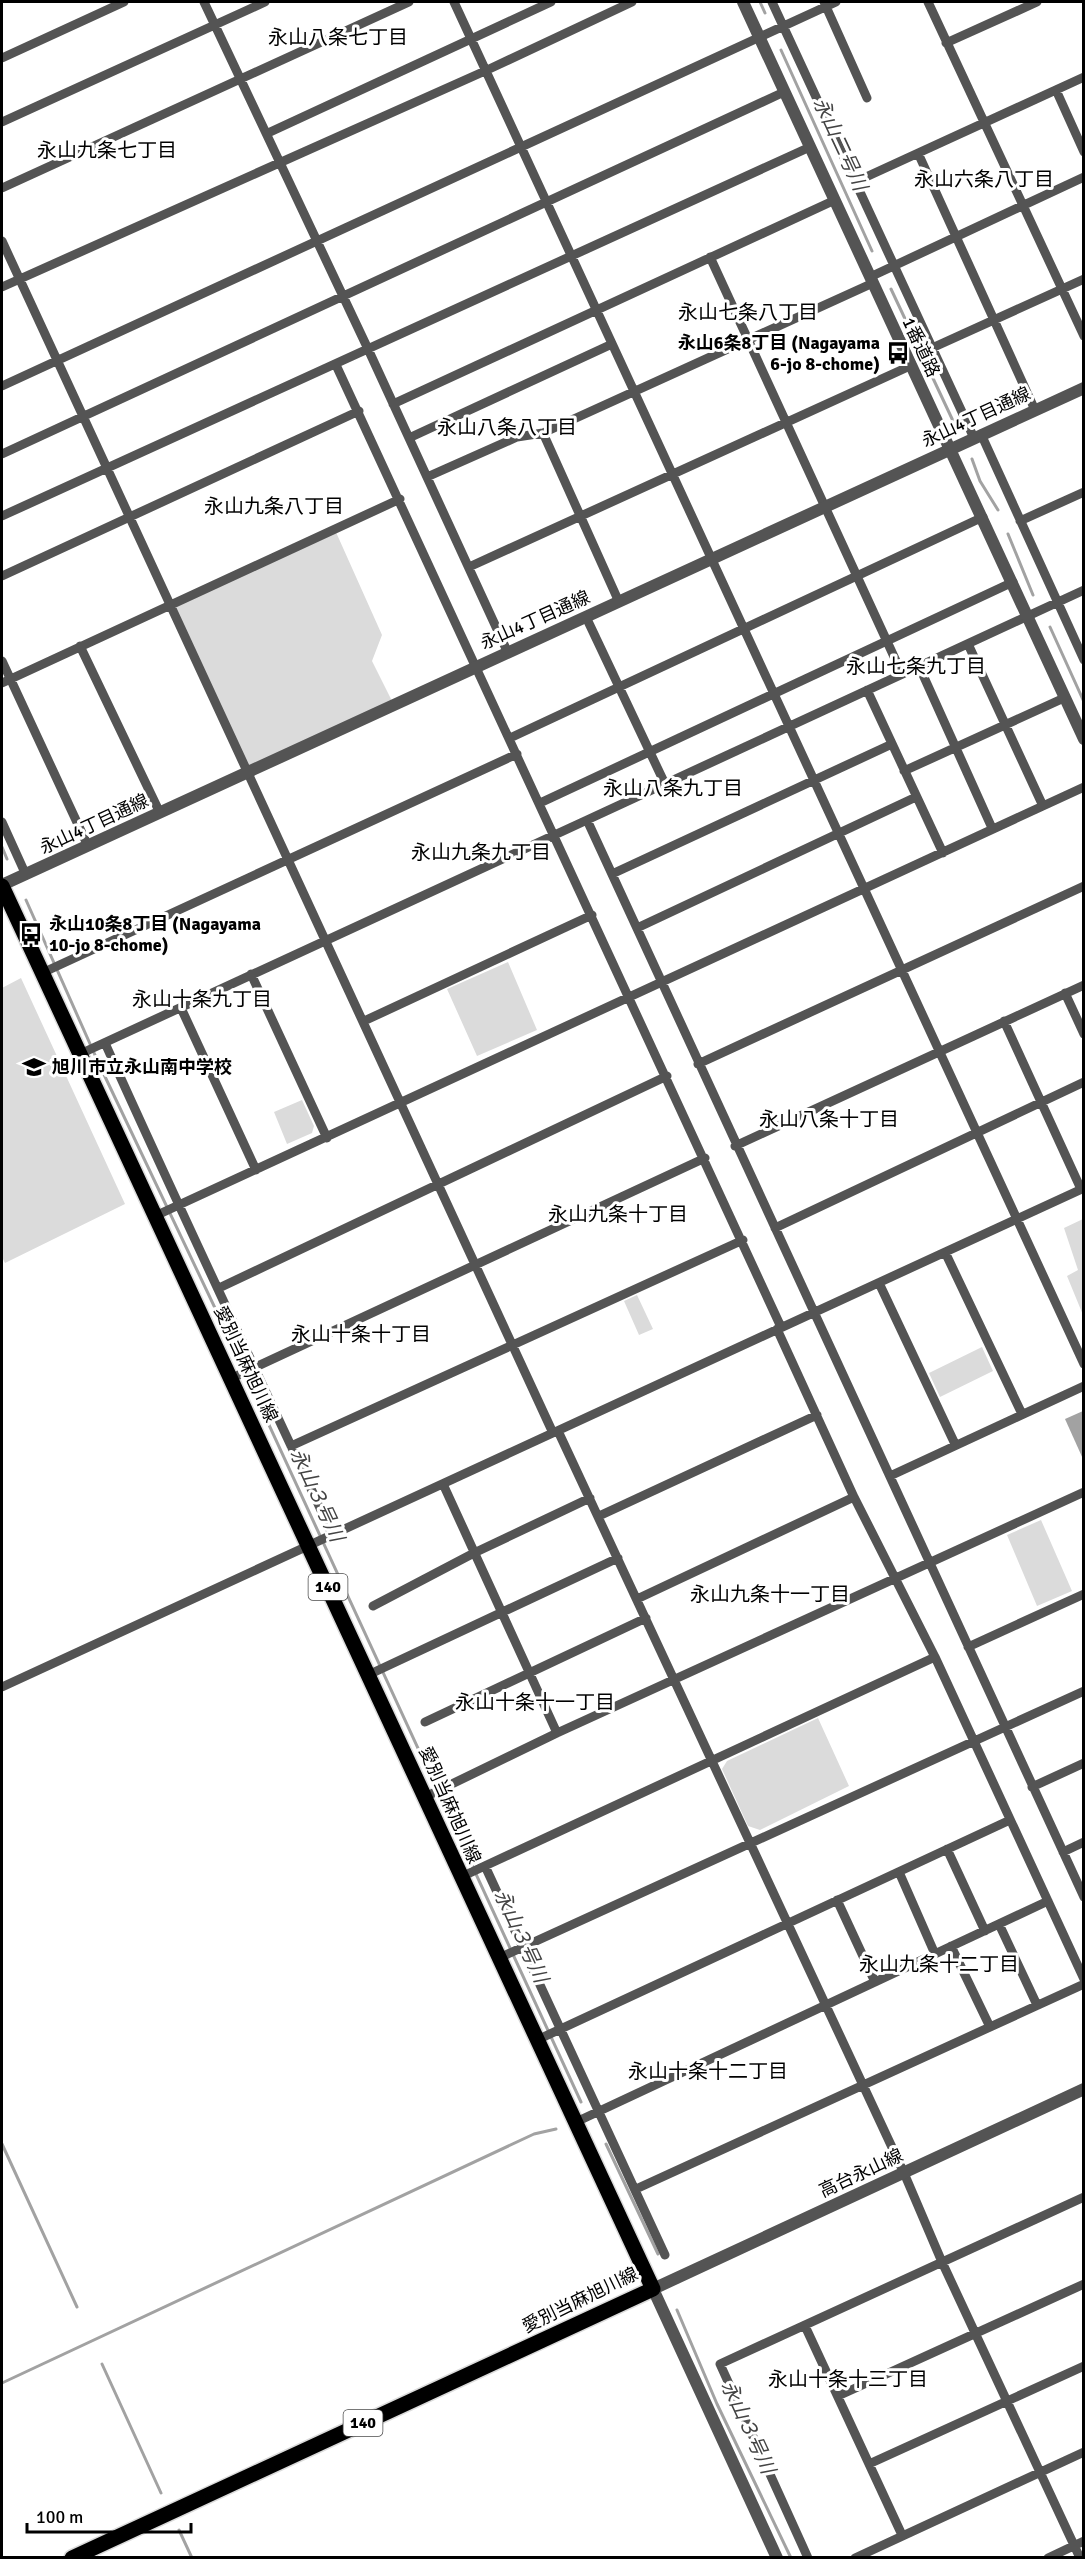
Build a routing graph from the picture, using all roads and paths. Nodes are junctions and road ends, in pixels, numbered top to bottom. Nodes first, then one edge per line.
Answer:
1 (124, 2) edge
2 (204, 2) edge
3 (265, 2) edge
4 (409, 2) edge
5 (454, 2) edge
6 (551, 2) edge
7 (632, 2) edge
8 (743, 2) edge
9 (772, 2) edge
10 (836, 2) edge
11 (928, 2) edge
12 (1037, 2) edge
13 (825, 4) edge
14 (215, 24) junction
15 (783, 26) junction
16 (759, 37) junction
17 (470, 39) junction
18 (946, 43) junction
19 (2, 58) edge
20 (485, 70) junction
21 (1083, 77) edge
22 (242, 79) junction
23 (1056, 90) junction
24 (784, 92) junction
25 (867, 98) dead end
26 (2, 122) edge
27 (984, 122) junction
28 (268, 133) junction
29 (520, 147) junction
30 (810, 147) junction
31 (1083, 152) edge
32 (918, 153) junction
33 (281, 162) junction
34 (1083, 177) edge
35 (855, 182) junction
36 (2, 188) edge
37 (835, 200) junction
38 (547, 203) junction
39 (1023, 206) junction
40 (957, 236) junction
41 (317, 240) junction
42 (2, 241) edge
43 (572, 257) junction
44 (710, 257) junction
45 (894, 265) junction
46 (19, 279) junction
47 (1083, 279) edge
48 (872, 280) junction
49 (2, 287) edge
50 (1062, 289) junction
51 (343, 295) junction
52 (596, 309) junction
53 (994, 320) junction
54 (1083, 336) edge
55 (748, 338) junction
56 (612, 344) junction
57 (932, 348) junction
58 (369, 349) junction
59 (57, 360) junction
60 (336, 364) junction
61 (910, 366) junction
62 (2, 386) edge
63 (1083, 390) edge
64 (634, 391) junction
65 (393, 404) junction
66 (1035, 410) junction
67 (360, 411) junction
68 (84, 416) junction
69 (787, 420) junction
70 (543, 433) junction
71 (977, 436) junction
72 (409, 438) junction
73 (949, 449) junction
74 (2, 454) edge
75 (107, 468) junction
76 (672, 475) junction
77 (427, 477) junction
78 (1083, 492) edge
79 (400, 499) junction
80 (826, 507) junction
81 (2, 516) edge
82 (130, 517) junction
83 (581, 517) junction
84 (983, 517) junction
85 (1020, 521) junction
86 (711, 558) junction
87 (469, 567) junction
88 (858, 575) junction
89 (2, 576) edge
90 (1013, 582) junction
91 (1083, 590) edge
92 (619, 602) junction
93 (1056, 602) junction
94 (170, 604) junction
95 (586, 617) junction
96 (1026, 617) junction
97 (743, 628) junction
98 (888, 642) junction
99 (968, 644) junction
100 (80, 646) junction
101 (508, 653) junction
102 (1083, 660) edge
103 (2, 661) edge
104 (919, 666) junction
105 (477, 667) junction
106 (902, 674) junction
107 (6, 681) edge
108 (620, 687) junction
109 (867, 690) junction
110 (774, 695) junction
111 (1064, 698) junction
112 (1005, 725) junction
113 (789, 726) junction
114 (510, 738) junction
115 (1083, 739) edge
116 (892, 744) junction
117 (956, 748) junction
118 (649, 752) junction
119 (518, 754) junction
120 (904, 771) junction
121 (248, 773) junction
122 (815, 782) junction
123 (665, 784) junction
124 (1083, 787) edge
125 (916, 797) junction
126 (540, 803) junction
127 (1044, 806) junction
128 (160, 813) junction
129 (586, 820) junction
130 (2, 822) edge
131 (992, 828) junction
132 (839, 834) junction
133 (554, 835) junction
134 (88, 846) junction
135 (943, 853) junction
136 (288, 859) junction
137 (612, 874) junction
138 (26, 875) junction
139 (1083, 885) edge
140 (2, 886) edge
141 (864, 888) junction
142 (592, 915) junction
143 (637, 928) junction
144 (326, 941) junction
145 (901, 969) junction
146 (46, 971) junction
147 (251, 974) junction
148 (661, 982) junction
149 (1083, 985) edge
150 (1065, 993) junction
151 (630, 997) junction
152 (181, 1008) junction
153 (364, 1021) junction
154 (1004, 1022) junction
155 (1083, 1034) edge
156 (101, 1045) junction
157 (941, 1052) junction
158 (84, 1053) junction
159 (698, 1064) junction
160 (667, 1076) junction
161 (1083, 1082) edge
162 (1042, 1102) junction
163 (400, 1103) junction
164 (977, 1131) junction
165 (327, 1138) junction
166 (735, 1146) junction
167 (705, 1158) junction
168 (256, 1170) junction
169 (438, 1184) junction
170 (1082, 1188) edge
171 (167, 1210) junction
172 (1017, 1218) junction
173 (775, 1228) junction
174 (743, 1240) junction
175 (945, 1252) junction
176 (477, 1266) junction
177 (879, 1283) junction
178 (219, 1288) junction
179 (813, 1312) junction
180 (779, 1328) junction
181 (512, 1345) junction
182 (1083, 1364) edge
183 (252, 1369) junction
184 (235, 1377) junction
185 (1083, 1386) edge
186 (1022, 1414) junction
187 (817, 1416) junction
188 (556, 1432) junction
189 (956, 1444) junction
190 (291, 1446) junction
191 (890, 1476) junction
192 (443, 1484) junction
193 (1083, 1492) edge
194 (854, 1497) junction
195 (590, 1498) junction
196 (599, 1516) junction
197 (332, 1534) junction
198 (308, 1546) junction
199 (474, 1553) junction
200 (618, 1558) junction
201 (929, 1563) junction
202 (896, 1577) junction
203 (1083, 1594) edge
204 (637, 1599) junction
205 (373, 1606) dead end
206 (501, 1613) junction
207 (646, 1618) junction
208 (968, 1647) junction
209 (934, 1658) junction
210 (528, 1672) junction
211 (372, 1673) junction
212 (674, 1680) junction
213 (2, 1687) edge
214 (1083, 1691) edge
215 (425, 1722) dead end
216 (1005, 1728) junction
217 (557, 1734) junction
218 (973, 1740) junction
219 (712, 1762) junction
220 (1083, 1763) edge
221 (1032, 1787) junction
222 (429, 1795) junction
223 (1010, 1820) junction
224 (1083, 1842) edge
225 (750, 1843) junction
226 (946, 1849) junction
227 (1063, 1852) junction
228 (473, 1871) junction
229 (899, 1872) junction
230 (1083, 1897) edge
231 (837, 1900) junction
232 (1047, 1901) junction
233 (787, 1923) junction
234 (999, 1924) junction
235 (985, 1930) junction
236 (951, 1946) junction
237 (520, 1949) junction
238 (935, 1953) junction
239 (503, 1956) junction
240 (875, 1982) junction
241 (1083, 1982) edge
242 (825, 2005) junction
243 (1036, 2005) junction
244 (990, 2027) junction
245 (549, 2034) junction
246 (862, 2086) junction
247 (1083, 2089) edge
248 (598, 2112) junction
249 (576, 2122) junction
250 (904, 2173) junction
251 (636, 2190) junction
252 (1083, 2197) edge
253 (665, 2255) dead end
254 (942, 2262) junction
255 (1083, 2284) edge
256 (653, 2289) junction
257 (805, 2326) junction
258 (976, 2333) junction
259 (1083, 2366) edge
260 (838, 2396) junction
261 (1007, 2401) junction
262 (1083, 2452) edge
263 (869, 2464) junction
264 (1040, 2472) junction
265 (902, 2535) junction
266 (1079, 2543) edge
267 (72, 2558) edge
268 (777, 2558) edge
269 (808, 2558) edge
270 (855, 2558) edge
271 (1048, 2558) edge
272 (1080, 2558) edge

1 - 19 street
2 - 14 street
3 - 14 street
4 - 22 street
5 - 17 street
6 - 17 street
7 - 20 street
8 - 16 street, 1番道路
9 - 15 street
10 - 13 street
11 - 18 street
12 - 18 street
13 - 15 street
13 - 25 street
14 - 22 street
14 - 26 street
15 - 16 street
15 - 35 street
16 - 24 street, 1番道路
16 - 29 street
17 - 20 street
17 - 28 street
18 - 27 street
20 - 29 street
20 - 33 street
21 - 23 street
22 - 28 street
22 - 36 street
23 - 27 street
23 - 31 street
24 - 30 street, 1番道路
24 - 38 street
27 - 32 street
27 - 39 street
28 - 33 street
29 - 38 street
29 - 41 street
30 - 37 street, 1番道路
30 - 43 street
32 - 35 street
32 - 40 street
33 - 41 street
33 - 46 street
34 - 39 street
35 - 45 street
37 - 44 street
37 - 48 street, 1番道路
38 - 43 street
38 - 51 street
39 - 40 street
39 - 50 street
40 - 45 street
40 - 53 street
41 - 51 street
41 - 59 street
42 - 46 street
43 - 52 street
43 - 58 street
44 - 52 street
44 - 55 street
45 - 48 street
45 - 57 street
46 - 49 street
46 - 59 street
47 - 50 street
48 - 55 street
48 - 61 street, 1番道路
50 - 53 street
50 - 54 street
51 - 58 street
51 - 68 street
52 - 56 street
52 - 65 street
53 - 57 street
53 - 66 street
55 - 64 street
55 - 69 street
56 - 64 street
56 - 72 street
57 - 71 street
58 - 60 street
58 - 65 street
59 - 62 street
59 - 68 street
60 - 67 street
60 - 75 street
61 - 69 street
61 - 73 street, 1番道路
63 - 66 street, 永山4丁目通線
64 - 70 street
64 - 76 street
65 - 72 street
66 - 71 street, 永山4丁目通線
67 - 79 street
67 - 82 street
68 - 74 street
68 - 75 street
69 - 76 street
69 - 80 street
70 - 77 street
70 - 83 street
71 - 73 street, 永山4丁目通線
71 - 85 street
72 - 77 street
73 - 80 street, 永山4丁目通線
73 - 84 street, 1番道路
75 - 81 street
75 - 82 street
76 - 83 street
76 - 86 street
77 - 87 street
78 - 85 street
79 - 94 street
79 - 105 street
80 - 86 street, 永山4丁目通線
80 - 88 street
82 - 89 street
82 - 94 street
83 - 87 street
83 - 92 street
84 - 88 street
84 - 90 street, 1番道路
85 - 93 street
86 - 92 street, 永山4丁目通線
86 - 97 street
87 - 101 street
88 - 97 street
88 - 98 street
90 - 96 street, 1番道路
90 - 98 street
91 - 93 street
92 - 95 street, 永山4丁目通線
93 - 96 street
93 - 102 street
94 - 100 street
94 - 121 street
95 - 101 street, 永山4丁目通線
95 - 108 street
96 - 99 street
96 - 111 street, 1番道路
97 - 108 street
97 - 110 street
98 - 106 street
98 - 110 street
99 - 104 street
99 - 112 street
100 - 107 street
100 - 128 street
101 - 105 street, 永山4丁目通線
103 - 107 street
104 - 106 street
104 - 117 street
105 - 114 street
105 - 121 street, 永山4丁目通線
106 - 109 street
107 - 134 street
108 - 114 street
108 - 118 street
109 - 113 street
109 - 116 street
110 - 113 street
110 - 118 street
111 - 112 street
111 - 115 street, 1番道路
112 - 117 street
112 - 127 street
113 - 122 street
113 - 123 street
114 - 119 street
116 - 120 street
116 - 122 street
117 - 120 street
117 - 131 street
118 - 123 street
118 - 126 street
119 - 126 street
119 - 136 street
120 - 125 street
121 - 128 street, 永山4丁目通線
121 - 136 street
122 - 132 street
122 - 137 street
123 - 129 street
124 - 127 street
125 - 132 street
125 - 135 street
126 - 133 street
127 - 131 street
128 - 134 street, 永山4丁目通線
129 - 133 street
129 - 137 street
130 - 138 street
131 - 135 street
132 - 141 street
132 - 143 street
133 - 142 street
133 - 144 street
134 - 138 street, 永山4丁目通線
135 - 141 street
136 - 144 street
136 - 146 street
137 - 143 street
138 - 140 street, 永山4丁目通線
139 - 145 street
140 - 146 main road, 愛別当麻旭川線 / 140
141 - 145 street
141 - 148 street
142 - 151 street
142 - 153 street
143 - 148 street
144 - 147 street
144 - 153 street
145 - 157 street
145 - 159 street
146 - 158 main road, 愛別当麻旭川線 / 140
147 - 152 street
147 - 165 street
148 - 151 street
148 - 159 street
149 - 150 street
150 - 154 street
150 - 155 street
151 - 160 street
151 - 163 street
152 - 156 street
152 - 168 street
153 - 163 street
154 - 157 street
154 - 162 street
156 - 158 street
156 - 171 street
157 - 164 street
157 - 166 street
158 - 171 main road, 愛別当麻旭川線 / 140
159 - 166 street
160 - 167 street
160 - 169 street
161 - 162 street
162 - 164 street
162 - 170 street
163 - 165 street
163 - 169 street
164 - 172 street
164 - 173 street
165 - 168 street
166 - 173 street
167 - 174 street
167 - 176 street
168 - 171 street
169 - 176 street
169 - 178 street
170 - 172 street
171 - 178 street
171 - 184 main road, 愛別当麻旭川線 / 140
172 - 175 street
172 - 182 street
173 - 179 street
174 - 180 street
174 - 181 street
175 - 177 street
175 - 186 street
176 - 181 street
176 - 183 street
177 - 179 street
177 - 189 street
178 - 183 street
179 - 180 street
179 - 191 street
180 - 187 street
180 - 188 street
181 - 188 street
181 - 190 street
183 - 184 street
183 - 190 street
184 - 198 main road, 愛別当麻旭川線 / 140
185 - 186 street
186 - 189 street
187 - 194 street
187 - 196 street
188 - 192 street
188 - 195 street
189 - 191 street
190 - 197 street
191 - 201 street
192 - 197 street
192 - 199 street
193 - 201 street
194 - 202 street
194 - 204 street
195 - 196 street
195 - 199 street
196 - 200 street
197 - 198 street
198 - 211 main road, 愛別当麻旭川線 / 140
198 - 213 street
199 - 205 street
199 - 206 street
200 - 204 street
200 - 206 street
201 - 202 street
201 - 208 street
202 - 209 street
202 - 212 street
203 - 208 street
204 - 207 street
206 - 210 street
206 - 211 street
207 - 210 street
207 - 212 street
208 - 216 street
209 - 218 street
209 - 219 street
210 - 215 street
210 - 217 street
211 - 222 main road, 愛別当麻旭川線 / 140
212 - 217 street
212 - 219 street
214 - 216 street
216 - 218 street
216 - 221 street
217 - 222 street
218 - 223 street
218 - 225 street
219 - 225 street
219 - 228 street
220 - 221 street
221 - 227 street
222 - 228 main road, 愛別当麻旭川線 / 140
223 - 226 street
223 - 232 street
224 - 227 street
225 - 233 street
225 - 237 street
226 - 229 street
226 - 235 street
227 - 230 street
228 - 237 street
228 - 239 main road, 愛別当麻旭川線 / 140
229 - 231 street
229 - 238 street
231 - 233 street
231 - 240 street
232 - 234 street
232 - 241 street
233 - 242 street
233 - 245 street
234 - 235 street
234 - 243 street
235 - 236 street
236 - 238 street
236 - 244 street
237 - 239 street
237 - 245 street
238 - 240 street
239 - 245 main road, 愛別当麻旭川線 / 140
240 - 242 street
241 - 243 street
242 - 246 street
242 - 248 street
243 - 244 street
244 - 246 street
245 - 248 street
245 - 249 main road, 愛別当麻旭川線 / 140
246 - 250 street
246 - 251 street
247 - 250 street, 高台永山線
248 - 249 street
248 - 251 street
249 - 256 main road, 愛別当麻旭川線 / 140
250 - 254 street
250 - 256 street, 高台永山線
251 - 253 street
252 - 254 street
254 - 257 street
254 - 258 street
255 - 258 street
256 - 267 main road, 愛別当麻旭川線 / 140
256 - 268 street
257 - 260 street
257 - 269 street
258 - 260 street
258 - 261 street
259 - 261 street
260 - 263 street
261 - 263 street
261 - 264 street
262 - 264 street
263 - 265 street
264 - 265 street
264 - 266 street
265 - 270 street
266 - 271 street
266 - 272 street

